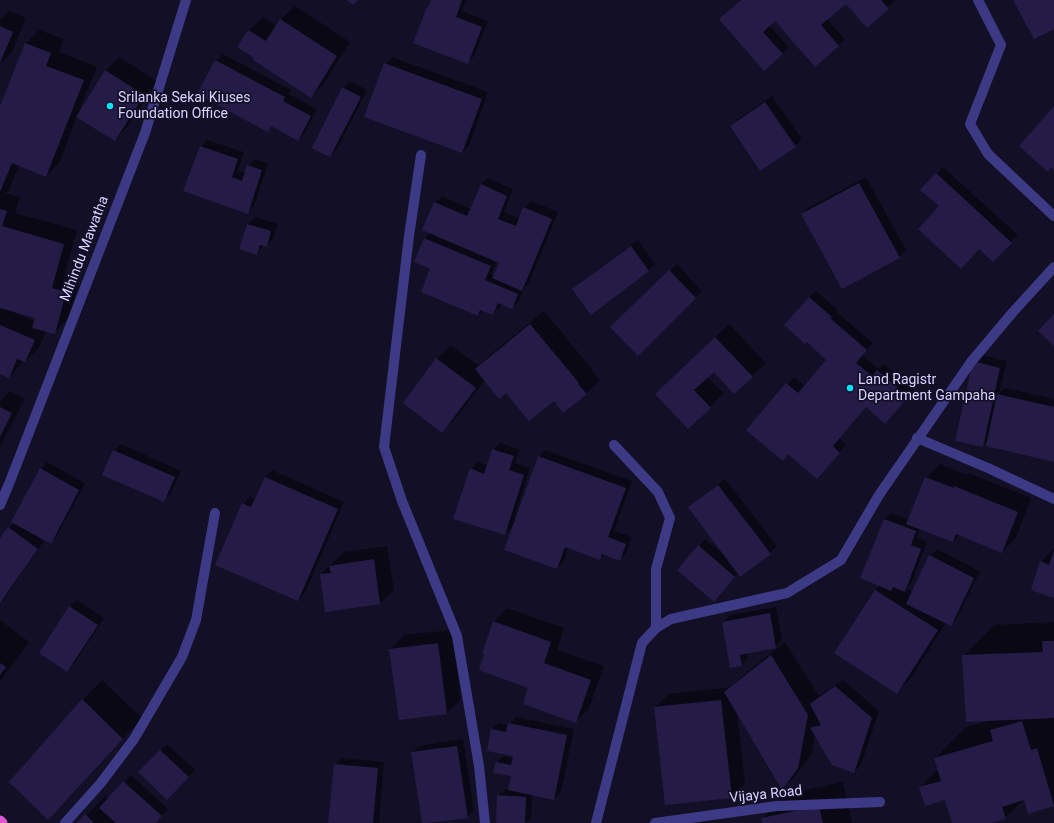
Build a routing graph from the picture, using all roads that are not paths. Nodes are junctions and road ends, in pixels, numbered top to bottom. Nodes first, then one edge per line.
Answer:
1 (186, 0) edge
2 (978, 0) edge
3 (421, 155) dead end
4 (1054, 216) edge
5 (1054, 267) edge
6 (917, 438) junction
7 (614, 445) dead end
8 (1054, 499) edge
9 (0, 505) edge
10 (215, 513) dead end
11 (656, 628) junction
12 (880, 802) dead end
13 (66, 823) edge
14 (485, 823) edge
15 (596, 823) edge
16 (655, 823) edge

1 - 9 street, Mihindu Mawatha
2 - 4 street
3 - 14 street
5 - 6 street
6 - 8 street
6 - 11 street
7 - 11 street
10 - 13 street
11 - 15 street
12 - 16 street, Vijaya Road

